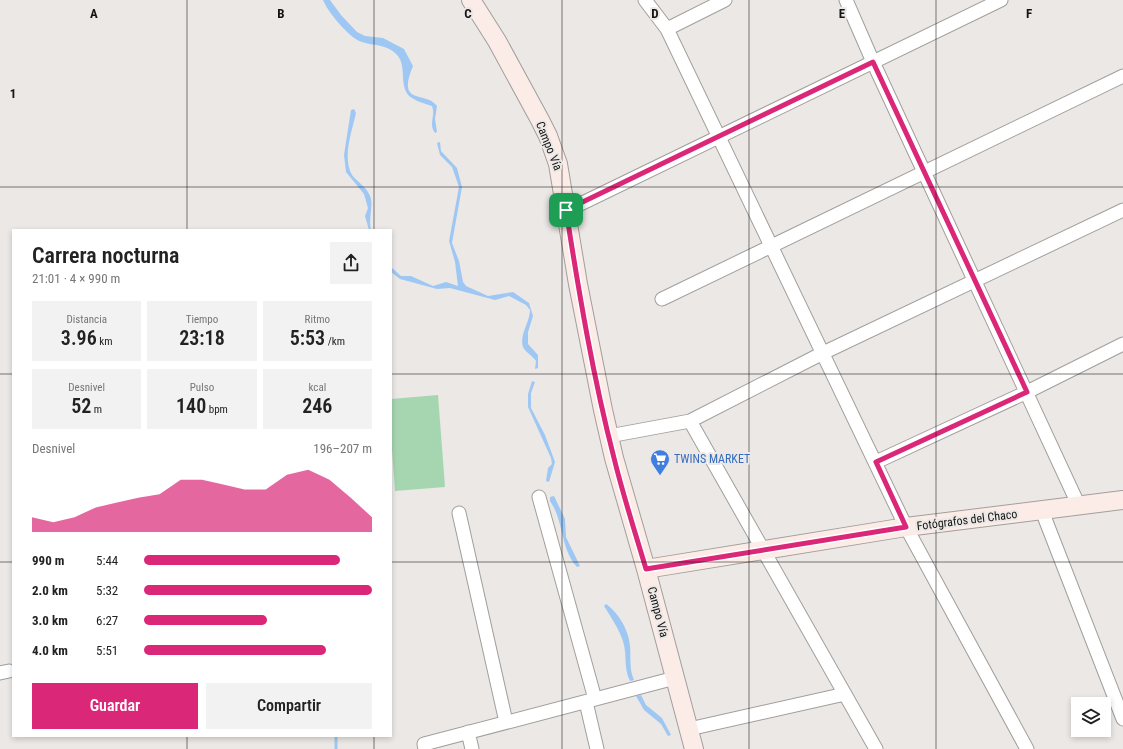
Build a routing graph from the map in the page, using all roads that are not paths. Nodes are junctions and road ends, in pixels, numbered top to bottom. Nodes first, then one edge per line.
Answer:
1 (471, 0) edge
2 (645, 0) edge
3 (725, 0) edge
4 (846, 0) edge
5 (1001, 0) edge
6 (667, 29) junction
7 (873, 62) junction
8 (1123, 76) edge
9 (719, 137) junction
10 (924, 172) junction
11 (566, 210) junction
12 (1123, 210) edge
13 (771, 246) junction
14 (974, 281) junction
15 (662, 299) dead end
16 (1123, 344) edge
17 (823, 354) junction
18 (1027, 392) junction
19 (690, 422) junction
20 (608, 436) junction
21 (876, 462) junction
22 (539, 497) dead end
23 (1123, 500) edge
24 (1079, 506) junction
25 (1042, 512) junction
26 (459, 514) dead end
27 (906, 527) junction
28 (762, 549) junction
29 (646, 569) junction
30 (675, 678) junction
31 (845, 694) junction
32 (590, 701) junction
33 (1123, 719) edge
34 (506, 722) junction
35 (689, 729) junction
36 (468, 732) junction
37 (425, 749) edge
38 (472, 749) edge
39 (597, 749) edge
40 (694, 749) edge
41 (876, 749) edge
42 (1027, 749) edge

1 - 11 street, Campo Vía
2 - 6 street
3 - 6 street
4 - 7 street
5 - 7 street
6 - 9 street
7 - 9 street
7 - 10 street
8 - 10 street
9 - 11 street
9 - 13 street
10 - 13 street
10 - 14 street
11 - 20 street, Campo Vía
12 - 14 street
13 - 15 street
13 - 17 street
14 - 17 street
14 - 18 street
16 - 18 street
17 - 19 street
17 - 21 street
18 - 21 street
18 - 24 street
19 - 20 street
19 - 28 street
20 - 29 street, Campo Vía
21 - 27 street
22 - 32 street
23 - 24 street, Fotógrafos del Chaco
24 - 25 street, Fotógrafos del Chaco
25 - 27 street, Fotógrafos del Chaco
25 - 33 street
26 - 34 street
27 - 28 street, Fotógrafos del Chaco
27 - 42 street
28 - 29 street, Fotógrafos del Chaco
28 - 31 street
29 - 30 street, Campo Vía
30 - 32 street
30 - 35 street, Campo Vía
31 - 35 street
31 - 41 street
32 - 34 street
32 - 39 street
34 - 36 street
35 - 40 street, Campo Vía
36 - 37 street
36 - 38 street

